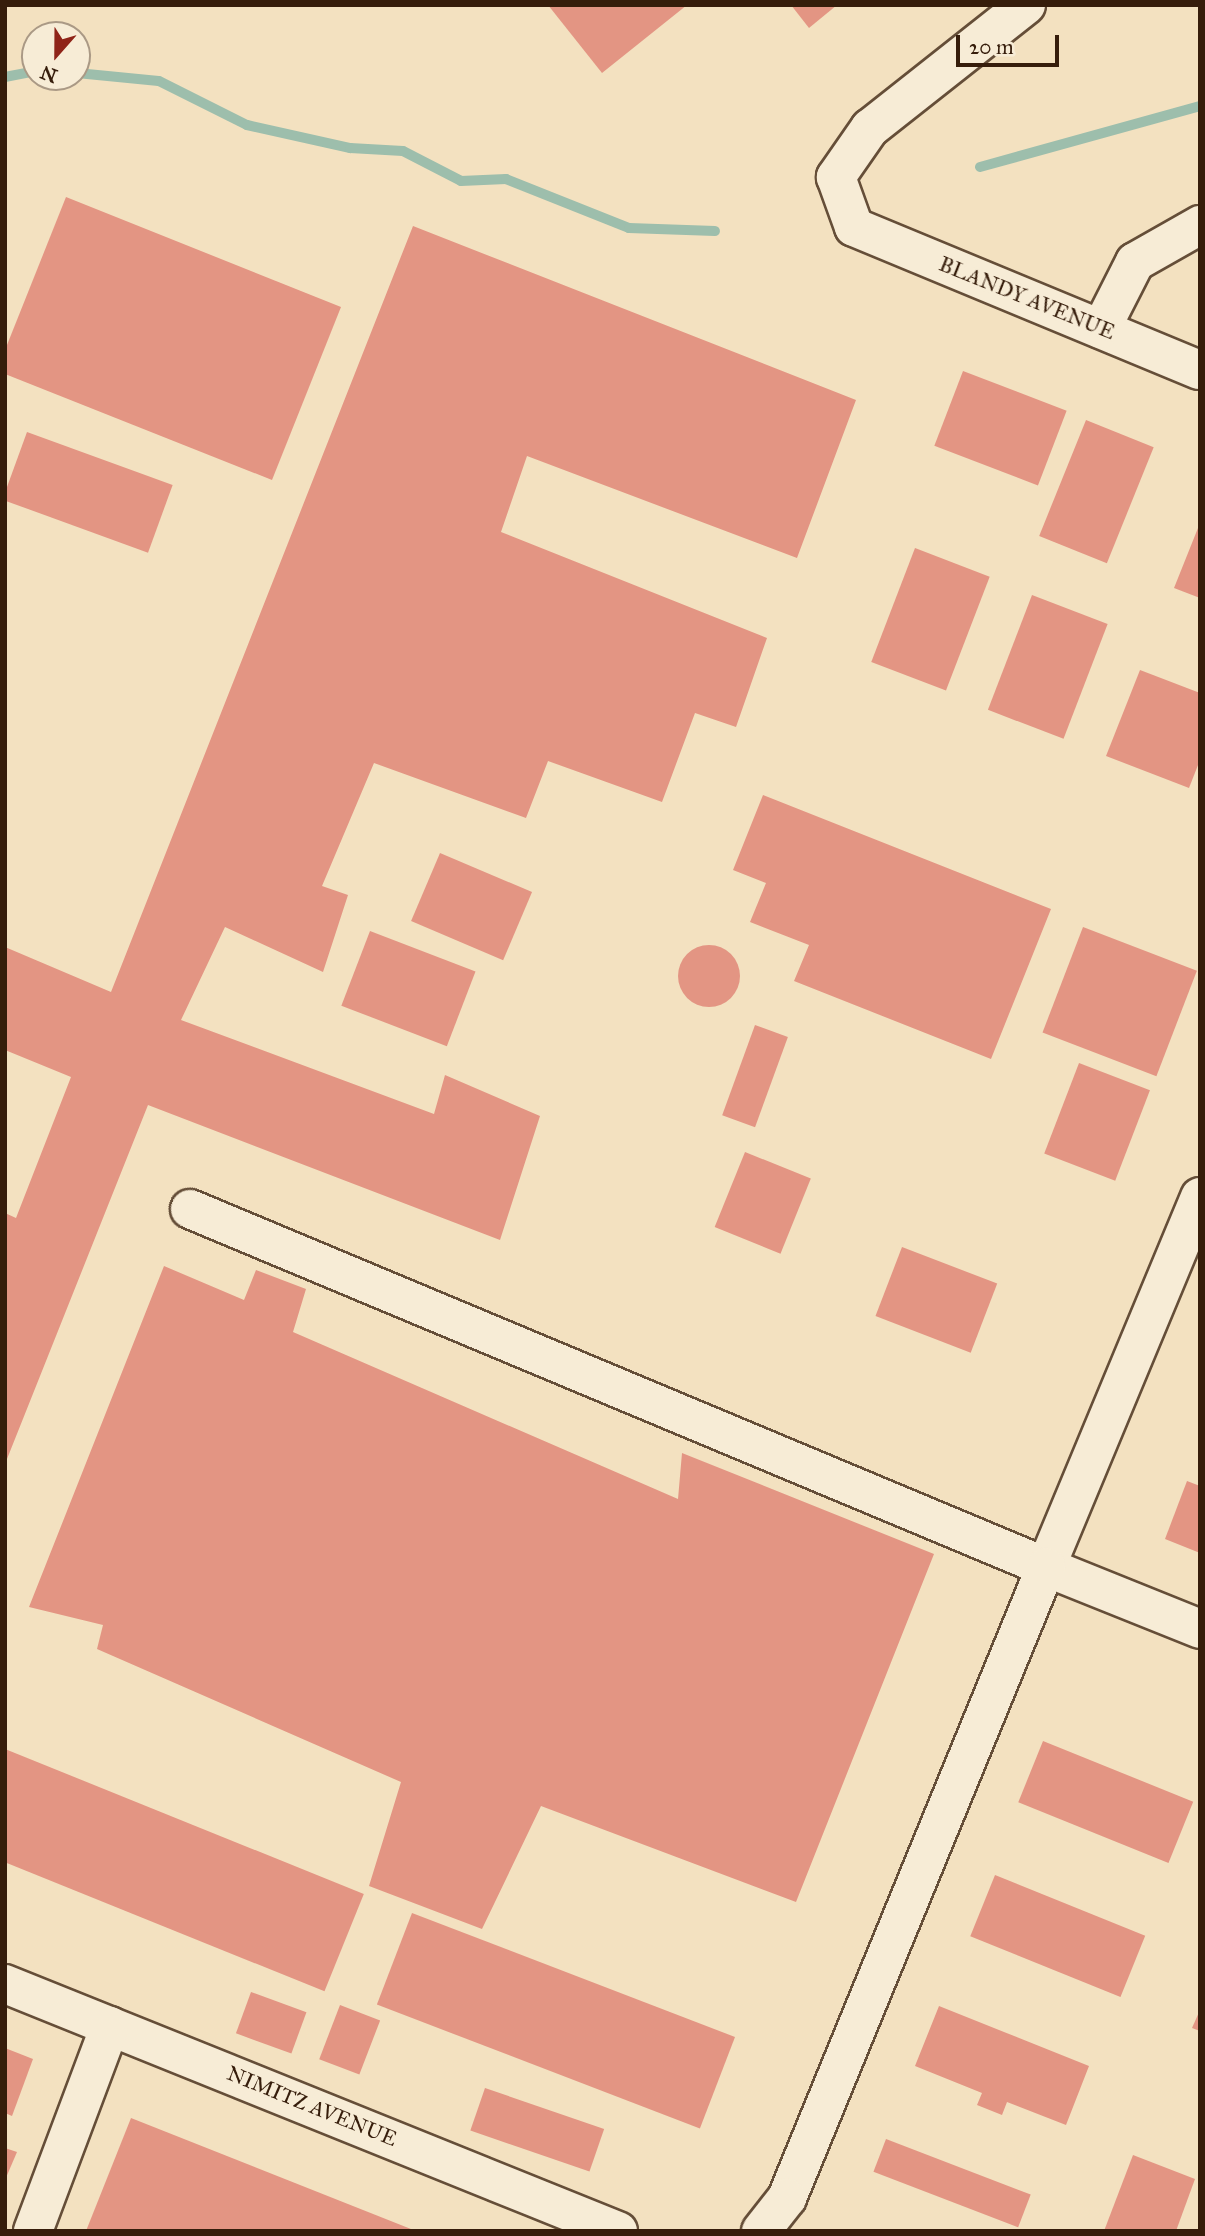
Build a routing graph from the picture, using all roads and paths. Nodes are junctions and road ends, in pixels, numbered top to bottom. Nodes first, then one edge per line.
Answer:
1 (1026, 5) edge
2 (1200, 225) edge
3 (1101, 329) junction
4 (1200, 369) edge
5 (1200, 1197) edge
6 (190, 1209) dead end
7 (1046, 1567) junction
8 (1200, 1629) edge
9 (5, 1984) edge
10 (110, 2026) junction
11 (33, 2231) edge
12 (618, 2231) edge
13 (761, 2231) edge

1 - 3 lane, BLANDY AVENUE
2 - 3 lane
3 - 4 lane, BLANDY AVENUE
5 - 7 lane
6 - 7 lane
7 - 8 lane
7 - 13 lane
9 - 10 lane, NIMITZ AVENUE
10 - 11 lane
10 - 12 lane, NIMITZ AVENUE

